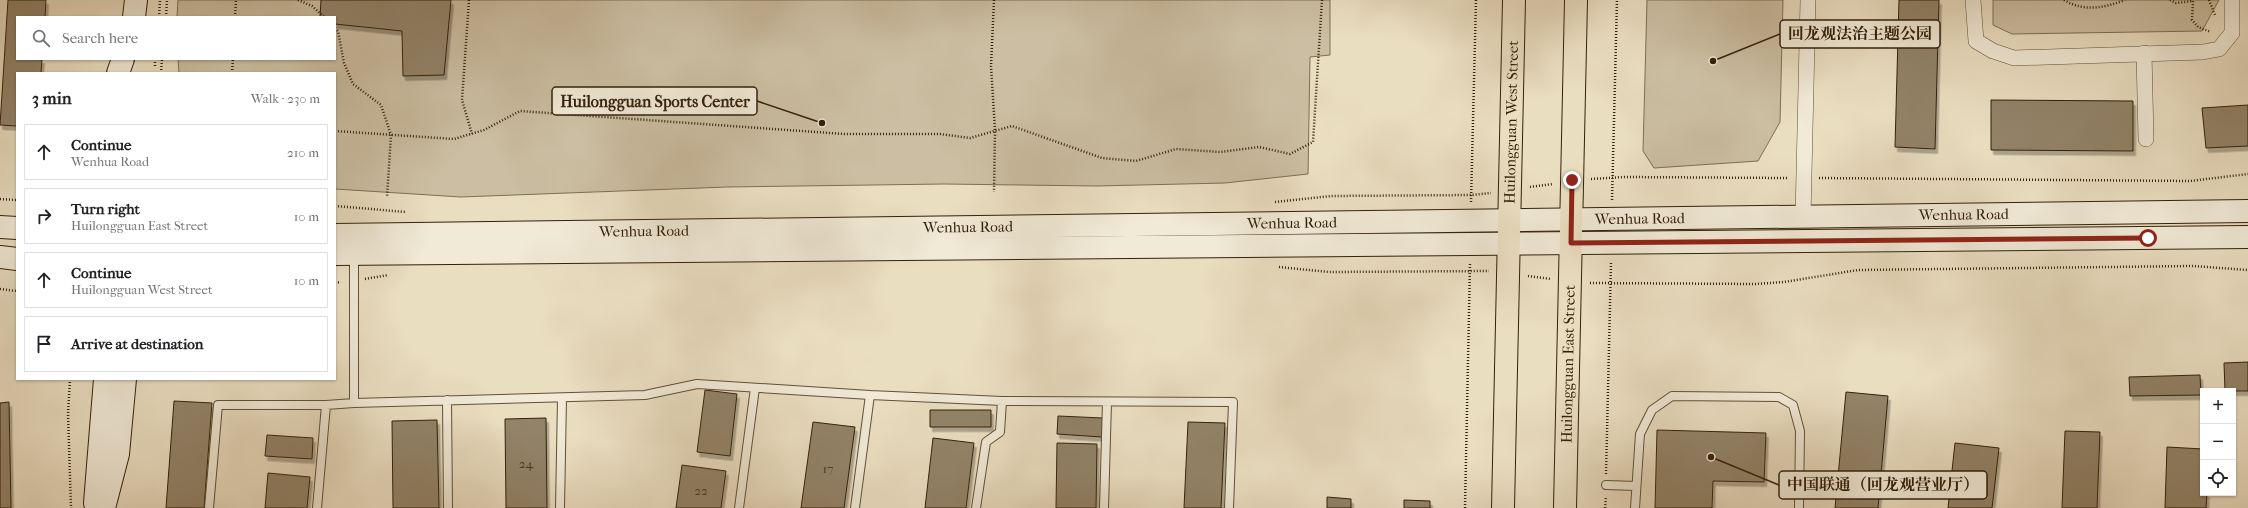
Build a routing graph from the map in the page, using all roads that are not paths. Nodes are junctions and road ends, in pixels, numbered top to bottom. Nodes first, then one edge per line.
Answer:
1 (137, 0) edge
2 (1514, 0) edge
3 (1576, 0) edge
4 (1808, 0) edge
5 (1973, 0) edge
6 (2232, 0) edge
7 (134, 16) edge
8 (2144, 53) junction
9 (123, 60) edge
10 (132, 60) edge
11 (118, 72) edge
12 (131, 72) edge
13 (2146, 139) dead end
14 (2248, 211) edge
15 (0, 216) edge
16 (1803, 217) junction
17 (16, 218) edge
18 (1571, 220) junction
19 (1509, 221) junction
20 (0, 227) edge
21 (336, 227) edge
22 (16, 228) edge
23 (398, 234) junction
24 (336, 235) edge
25 (2248, 237) edge
26 (1571, 243) junction
27 (1509, 244) junction
28 (0, 247) edge
29 (16, 248) edge
30 (344, 254) edge
31 (0, 257) edge
32 (16, 259) edge
33 (105, 380) edge
34 (124, 380) edge
35 (755, 388) junction
36 (870, 396) junction
37 (562, 398) junction
38 (447, 400) junction
39 (1002, 401) junction
40 (1107, 402) junction
41 (354, 403) junction
42 (326, 405) junction
43 (1606, 485) road end
44 (1636, 486) junction
45 (95, 508) edge
46 (104, 508) edge
47 (209, 508) edge
48 (317, 508) edge
49 (448, 508) edge
50 (560, 508) edge
51 (739, 508) edge
52 (855, 508) edge
53 (976, 508) edge
54 (1104, 508) edge
55 (1229, 508) edge
56 (1504, 508) edge
57 (1565, 508) edge
58 (1635, 508) edge
59 (1799, 508) edge

1 - 7 street
2 - 19 main road, Huilongguan West Street
3 - 18 main road
4 - 16 street
5 - 8 street
6 - 8 street
8 - 13 street
9 - 11 street
10 - 12 street
14 - 16 street, Wenhua Road
15 - 17 street
16 - 18 street, Wenhua Road
18 - 19 street, Wenhua Road
18 - 26 main road, Huilongguan East Street
19 - 23 street, Wenhua Road
19 - 27 main road, Huilongguan West Street
20 - 22 street
21 - 23 street
23 - 24 street, Wenhua Road
25 - 26 street, Wenhua Road
26 - 27 street, Wenhua Road
26 - 57 main road, Huilongguan East Street
27 - 30 street, Wenhua Road
27 - 56 main road
28 - 29 street
30 - 41 lane
31 - 32 street
33 - 45 street
34 - 46 street
35 - 36 lane
35 - 37 lane
35 - 51 lane
36 - 39 lane
36 - 52 lane
37 - 38 lane
37 - 50 lane
38 - 41 lane
38 - 49 lane
39 - 40 lane
39 - 53 lane
40 - 54 lane
40 - 55 lane
41 - 42 lane
42 - 47 lane
42 - 48 lane
43 - 44 lane
44 - 58 lane
44 - 59 lane

